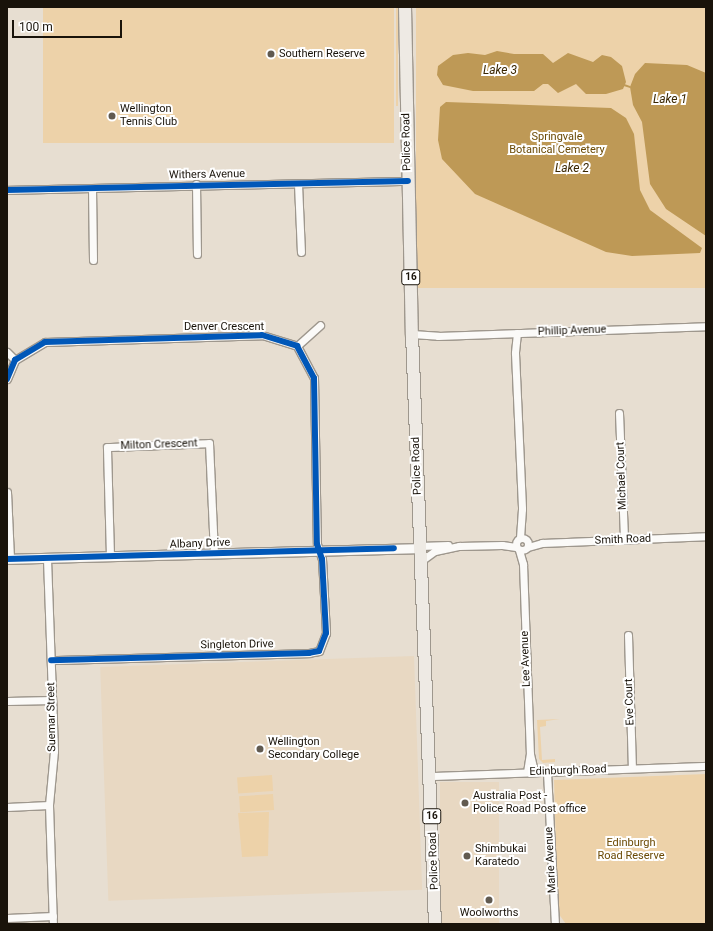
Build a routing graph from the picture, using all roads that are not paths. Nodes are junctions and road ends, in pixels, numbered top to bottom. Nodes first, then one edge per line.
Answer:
1 (405, 7) edge
2 (408, 181) junction
3 (196, 184) junction
4 (298, 184) junction
5 (92, 188) junction
6 (7, 190) edge
7 (300, 252) dead end
8 (197, 254) dead end
9 (93, 260) dead end
10 (320, 325) dead end
11 (706, 326) edge
12 (514, 333) junction
13 (412, 337) junction
14 (297, 346) junction
15 (7, 352) edge
16 (15, 360) junction
17 (7, 380) edge
18 (619, 413) dead end
19 (7, 492) edge
20 (705, 537) edge
21 (624, 540) junction
22 (522, 544) junction
23 (459, 546) junction
24 (420, 547) junction
25 (319, 549) junction
26 (214, 553) junction
27 (110, 556) junction
28 (47, 558) junction
29 (8, 559) edge
30 (421, 561) junction
31 (628, 636) dead end
32 (51, 660) junction
33 (52, 700) junction
34 (7, 701) edge
35 (706, 766) edge
36 (632, 768) junction
37 (531, 772) junction
38 (547, 772) junction
39 (430, 776) junction
40 (49, 806) junction
41 (7, 807) edge
42 (53, 916) junction
43 (7, 918) edge
44 (53, 924) edge
45 (435, 924) edge
46 (555, 924) edge

1 - 2 main road, Police Road / 16
2 - 4 street, Withers Avenue
2 - 13 main road, Police Road / 16
3 - 4 street, Withers Avenue
3 - 5 street, Withers Avenue
3 - 8 street
4 - 7 street
5 - 6 street, Withers Avenue
5 - 9 street
10 - 14 street
11 - 12 street, Phillip Avenue
12 - 13 street, Phillip Avenue
12 - 22 street, Lee Avenue
13 - 24 main road, Police Road / 16
14 - 16 street, Denver Crescent
14 - 25 street
15 - 16 street
16 - 17 street
18 - 21 street, Michael Court
19 - 29 street
20 - 21 street, Smith Road
21 - 22 street, Smith Road
22 - 23 street, Smith Road
22 - 37 street, Lee Avenue
23 - 24 street, Smith Road
23 - 30 street, Smith Road
24 - 25 street, Albany Drive
24 - 30 main road, Police Road / 16
25 - 26 street, Albany Drive
25 - 32 street, Singleton Drive
26 - 27 street, Albany Drive
26 - 27 street, Milton Crescent
27 - 28 street, Albany Drive
28 - 29 street, Albany Drive
28 - 32 street, Suemar Street
30 - 39 main road, Police Road / 16
31 - 36 street, Eve Court
32 - 33 street, Suemar Street
33 - 34 street
33 - 40 street, Suemar Street
35 - 36 street, Edinburgh Road
36 - 38 street, Edinburgh Road
37 - 38 street, Edinburgh Road
37 - 39 street, Edinburgh Road
38 - 46 street, Marie Avenue
39 - 45 main road, Police Road / 16
40 - 41 street
40 - 42 street, Suemar Street
42 - 43 street
42 - 44 street, Suemar Street

